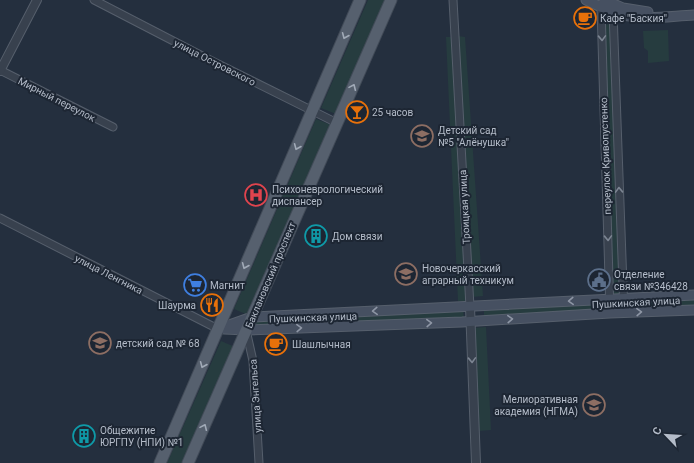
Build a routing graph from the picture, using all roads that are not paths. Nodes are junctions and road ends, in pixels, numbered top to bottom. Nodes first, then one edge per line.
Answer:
1 (37, 0) edge
2 (94, 0) edge
3 (360, 0) edge
4 (391, 0) edge
5 (453, 0) edge
6 (586, 0) edge
7 (602, 2) edge
8 (614, 8) junction
9 (694, 9) edge
10 (694, 15) edge
11 (0, 70) edge
12 (312, 111) junction
13 (338, 123) junction
14 (113, 127) dead end
15 (0, 218) edge
16 (694, 296) edge
17 (610, 299) junction
18 (623, 299) junction
19 (470, 307) junction
20 (694, 310) edge
21 (610, 313) junction
22 (624, 313) junction
23 (252, 317) junction
24 (471, 322) junction
25 (218, 329) junction
26 (246, 330) junction
27 (160, 463) edge
28 (188, 463) edge
29 (259, 463) edge
30 (476, 463) edge

1 - 11 street
2 - 12 street, улица Островского
3 -> 12 main road
13 -> 4 main road, Баклановский проспект
5 - 19 street, Троицкая улица
6 - 7 main road
7 - 8 main road
7 -> 17 street, переулок Кривопустенко
8 - 9 main road
8 - 10 main road
18 -> 8 street, переулок Кривопустенко
11 - 14 street, Мирный переулок
12 - 13 street, улица Островского
12 -> 25 main road
13 - 23 main road, Баклановский проспект
15 - 25 street, улица Ленгника
16 - 18 main road, Пушкинская улица
17 - 18 main road, Пушкинская улица
17 -> 19 main road, Пушкинская улица
17 - 21 street, переулок Кривопустенко
18 - 22 street, переулок Кривопустенко
19 -> 23 main road, Пушкинская улица
19 - 24 street, Троицкая улица
22 -> 20 main road, Пушкинская улица
21 - 22 main road, Пушкинская улица
24 -> 21 main road, Пушкинская улица
23 - 25 main road, Пушкинская улица
23 - 26 main road, Баклановский проспект
26 -> 24 main road, Пушкинская улица
24 -> 30 street, Троицкая улица
25 - 26 main road, Пушкинская улица
25 -> 27 main road
28 -> 26 main road, Баклановский проспект
26 - 29 street, улица Энгельса

